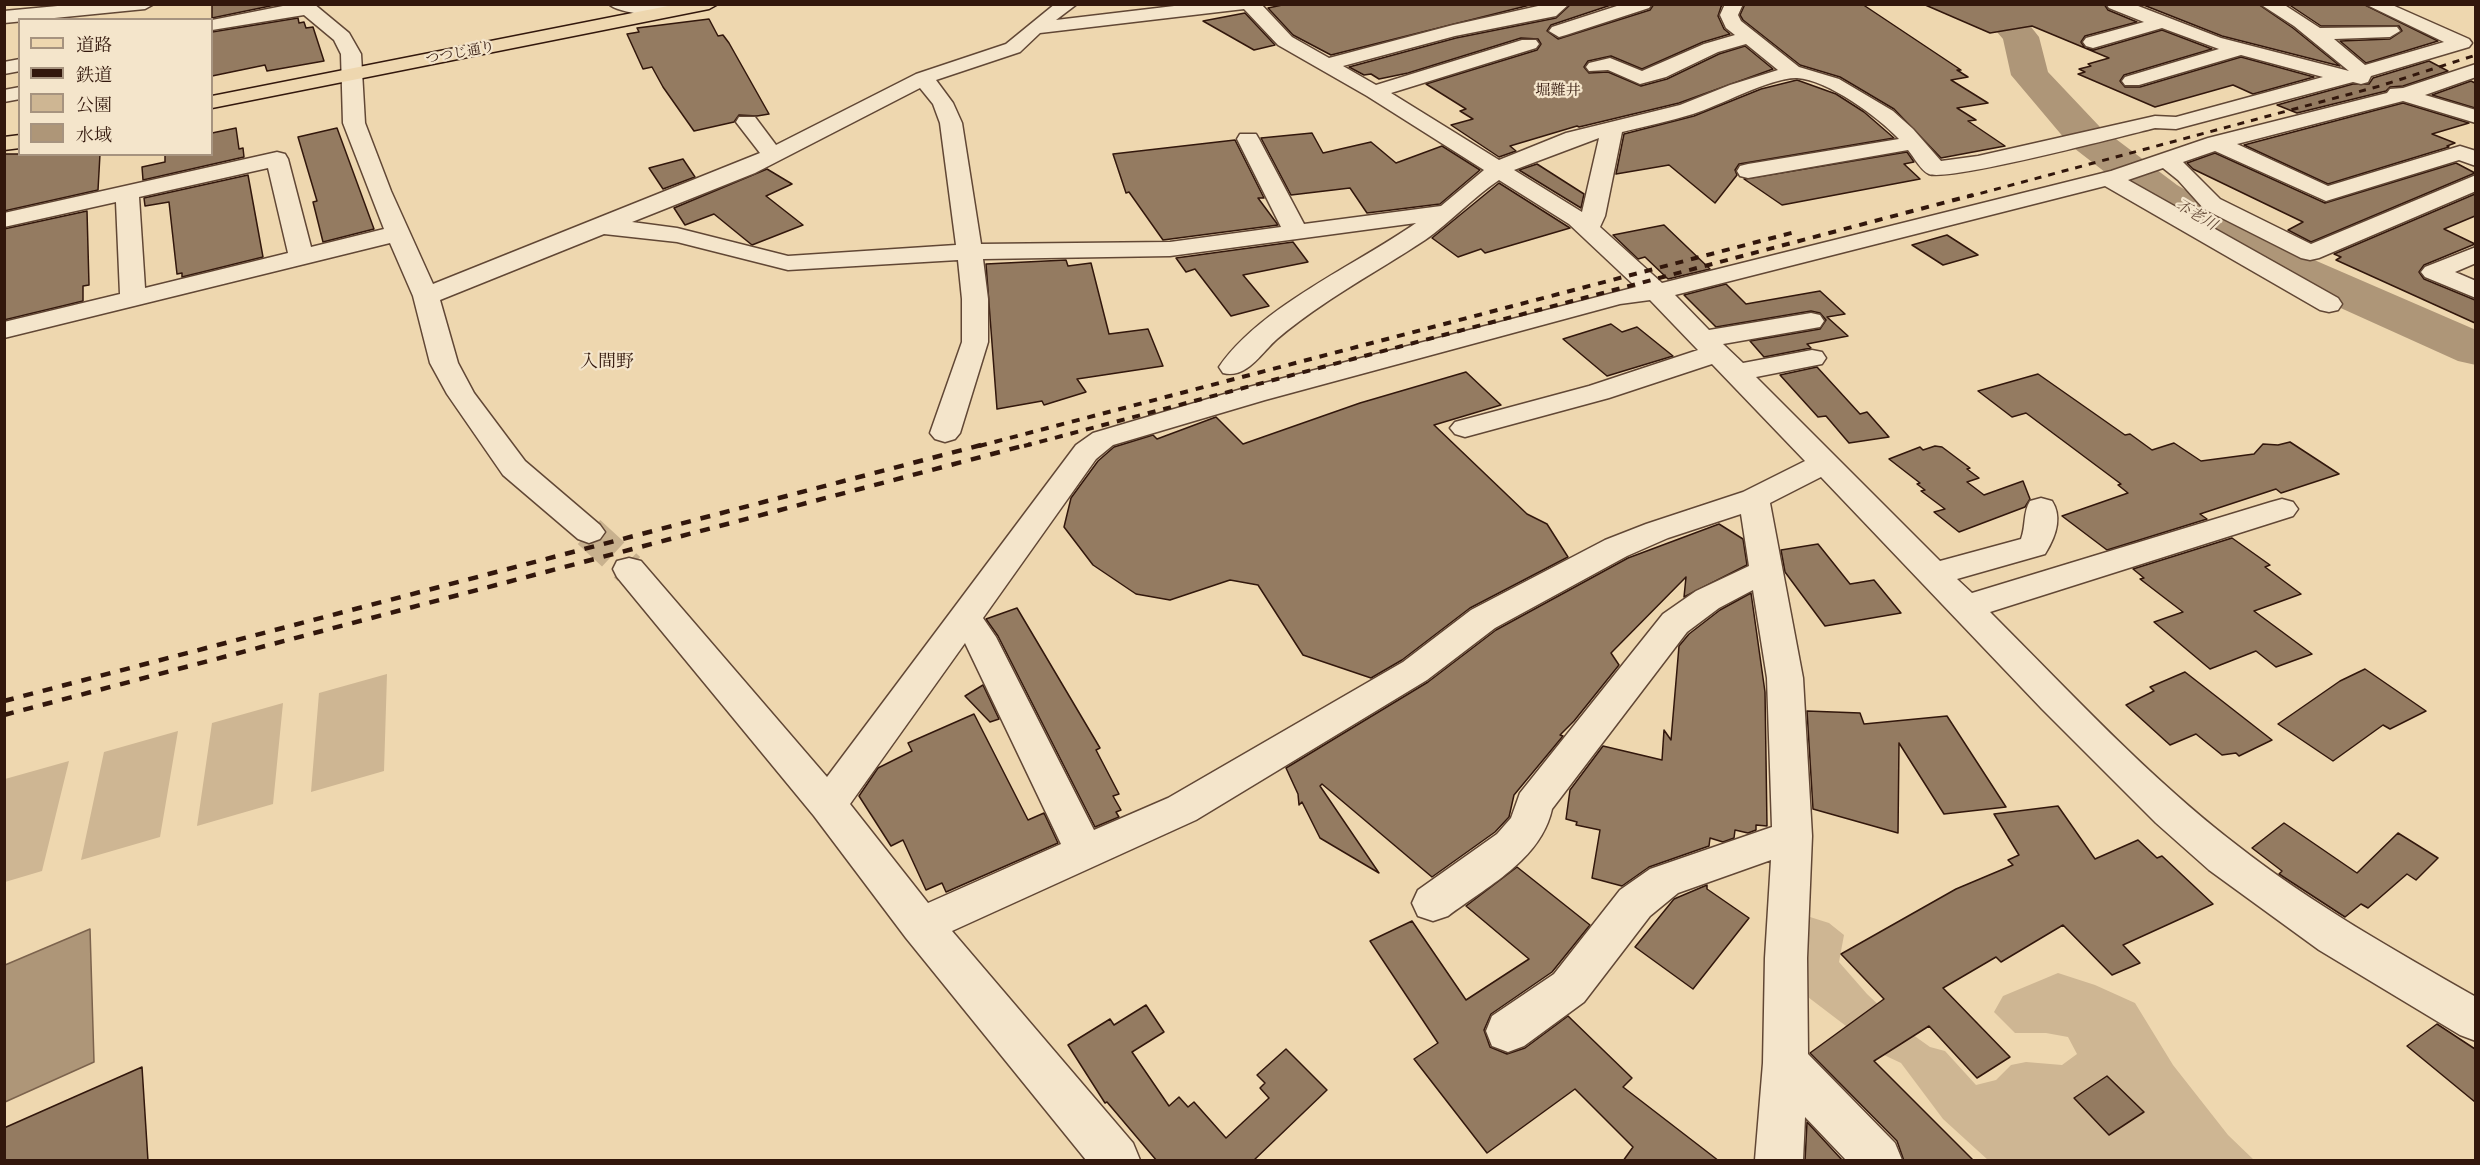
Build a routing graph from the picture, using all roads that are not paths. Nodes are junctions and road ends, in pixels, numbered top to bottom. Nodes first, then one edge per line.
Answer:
1 (145, 4) edge
2 (618, 4) edge
3 (709, 4) edge
4 (1068, 4) edge
5 (1242, 4) edge
6 (1250, 4) edge
7 (1560, 4) edge
8 (1642, 4) edge
9 (1734, 4) edge
10 (2115, 4) edge
11 (2269, 4) edge
12 (2374, 4) edge
13 (305, 7) edge
14 (671, 12) junction
15 (108, 14) edge
16 (4, 17) edge
17 (2160, 22) junction
18 (215, 25) dead end
19 (1036, 28) junction
20 (1559, 31) dead end
21 (2390, 31) dead end
22 (2316, 34) junction
23 (1748, 38) junction
24 (2093, 42) dead end
25 (1529, 44) dead end
26 (2238, 50) junction
27 (1325, 65) junction
28 (1596, 67) dead end
29 (2475, 70) edge
30 (1793, 72) junction
31 (354, 74) junction
32 (2357, 76) junction
33 (923, 78) junction
34 (2132, 81) dead end
35 (1374, 92) junction
36 (2404, 95) junction
37 (213, 102) edge
38 (2475, 117) edge
39 (747, 122) dead end
40 (1612, 128) junction
41 (1248, 139) dead end
42 (1913, 143) junction
43 (2216, 143) junction
44 (772, 154) junction
45 (2475, 159) edge
46 (2165, 162) junction
47 (1500, 170) junction
48 (1748, 171) dead end
49 (2114, 177) junction
50 (2475, 182) edge
51 (127, 192) junction
52 (1448, 212) junction
53 (4, 220) edge
54 (601, 226) junction
55 (1587, 228) junction
56 (399, 232) junction
57 (1296, 232) junction
58 (968, 252) junction
59 (2475, 254) edge
60 (302, 257) junction
61 (2475, 290) edge
62 (1657, 292) junction
63 (426, 296) junction
64 (133, 298) junction
65 (2329, 304) dead end
66 (1811, 321) dead end
67 (4, 330) edge
68 (1718, 355) junction
69 (1812, 358) dead end
70 (1233, 367) dead end
71 (1464, 428) dead end
72 (945, 433) dead end
73 (1825, 464) junction
74 (1754, 499) junction
75 (2042, 508) dead end
76 (2282, 508) dead end
77 (589, 532) tunnel mouth
78 (629, 569) tunnel mouth
79 (1767, 571) junction
80 (1934, 573) junction
81 (1967, 607) junction
82 (965, 620) junction
83 (828, 805) junction
84 (1792, 836) junction
85 (1085, 852) junction
86 (1433, 903) dead end
87 (921, 925) junction
88 (2475, 1021) edge
89 (1508, 1031) dead end
90 (1786, 1063) junction
91 (1116, 1161) edge
92 (1779, 1161) edge
93 (1878, 1161) edge

1 - 15 street
2 - 14 street
3 - 14 main road, つつじ通り
4 - 19 street
5 - 19 street
6 - 27 street
7 - 27 street
8 - 20 street
9 - 23 street
10 - 17 street
11 - 22 street
12 - 32 street
13 - 18 street
13 - 31 street
14 - 31 main road, つつじ通り
15 - 16 street
17 - 24 street
17 - 26 street
19 - 33 street
21 - 22 street
22 - 32 street
23 - 28 street
23 - 30 street
25 - 35 street
26 - 32 street
26 - 34 street
27 - 35 street
29 - 36 street
30 - 40 street
30 - 42 street
31 - 37 main road, つつじ通り
31 - 56 street
32 - 36 street
32 - 42 street
33 - 44 street
33 - 58 street
35 - 47 street
36 - 38 street
36 - 43 street
39 - 44 street
40 - 47 street
40 - 55 street
41 - 57 street
42 - 48 street
43 - 45 street
43 - 46 street
44 - 54 street
46 - 49 street
46 - 50 street
47 - 52 street
47 - 55 street
49 - 62 street
49 - 65 street
51 - 53 street
51 - 60 street
51 - 64 street
52 - 57 street
52 - 70 street
54 - 58 street
54 - 63 street
55 - 62 street
56 - 60 street
56 - 63 street
57 - 58 street
58 - 72 street
59 - 61 street
60 - 64 street
62 - 68 street
62 - 82 street
63 - 77 street
64 - 67 street
66 - 68 street
68 - 69 street
68 - 71 street
68 - 73 street
73 - 74 street
73 - 80 street
74 - 79 street
74 - 85 street
75 - 80 street
76 - 81 street
78 - 83 street
79 - 84 street
79 - 86 street
80 - 81 street
81 - 88 street
82 - 83 street
82 - 85 street
83 - 87 street
84 - 89 street
84 - 90 street
85 - 87 street
87 - 91 street
90 - 92 street
90 - 93 street

